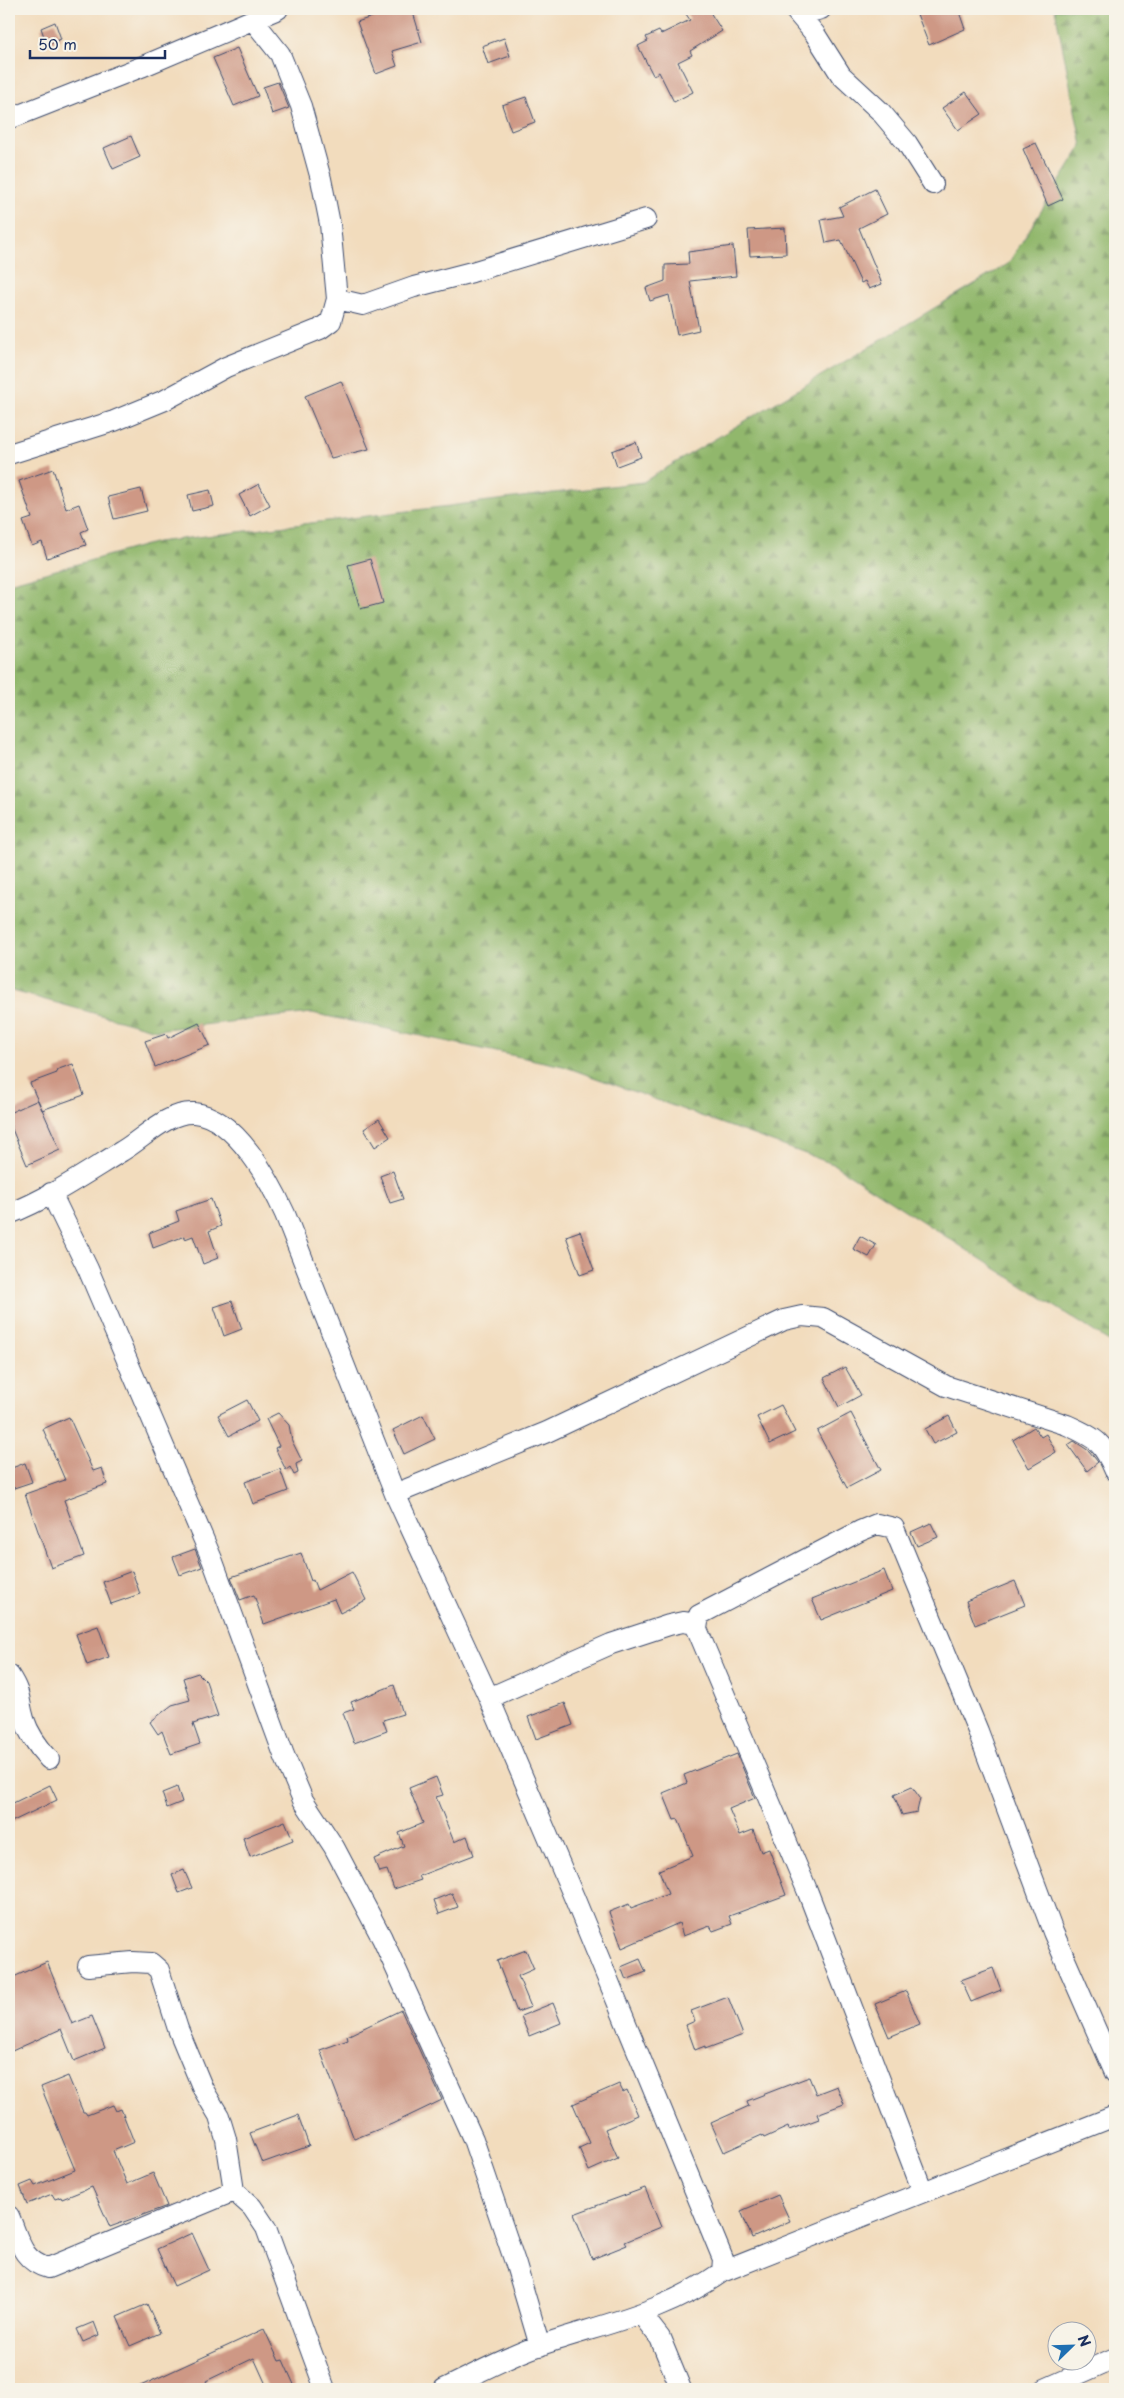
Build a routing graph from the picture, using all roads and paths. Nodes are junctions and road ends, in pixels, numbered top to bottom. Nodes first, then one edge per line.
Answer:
1 (278, 9) edge
2 (821, 9) edge
3 (795, 10) edge
4 (254, 20) junction
5 (9, 119) edge
6 (933, 184) dead end
7 (646, 219) dead end
8 (337, 299) junction
9 (9, 454) edge
10 (51, 1193) junction
11 (9, 1214) edge
12 (1115, 1471) edge
13 (396, 1494) junction
14 (697, 1624) junction
15 (9, 1675) edge
16 (489, 1698) junction
17 (49, 1759) dead end
18 (88, 1966) dead end
19 (1115, 2073) edge
20 (1115, 2116) edge
21 (234, 2191) junction
22 (923, 2192) junction
23 (9, 2216) edge
24 (722, 2272) junction
25 (642, 2315) junction
26 (540, 2346) junction
27 (1115, 2358) edge
28 (324, 2389) edge
29 (444, 2389) edge
30 (681, 2389) edge
31 (1045, 2389) edge

1 - 4 street
2 - 3 street
3 - 6 street
4 - 5 street
4 - 8 street
7 - 8 street
8 - 9 street
10 - 11 street
10 - 13 street
10 - 26 street
12 - 13 street
13 - 16 street
14 - 16 street
14 - 19 street
14 - 22 street
15 - 17 street
16 - 24 street
18 - 21 street
20 - 22 street
21 - 23 street
21 - 28 street
22 - 24 street
24 - 25 street
25 - 26 street
25 - 30 street
26 - 29 street
27 - 31 street

